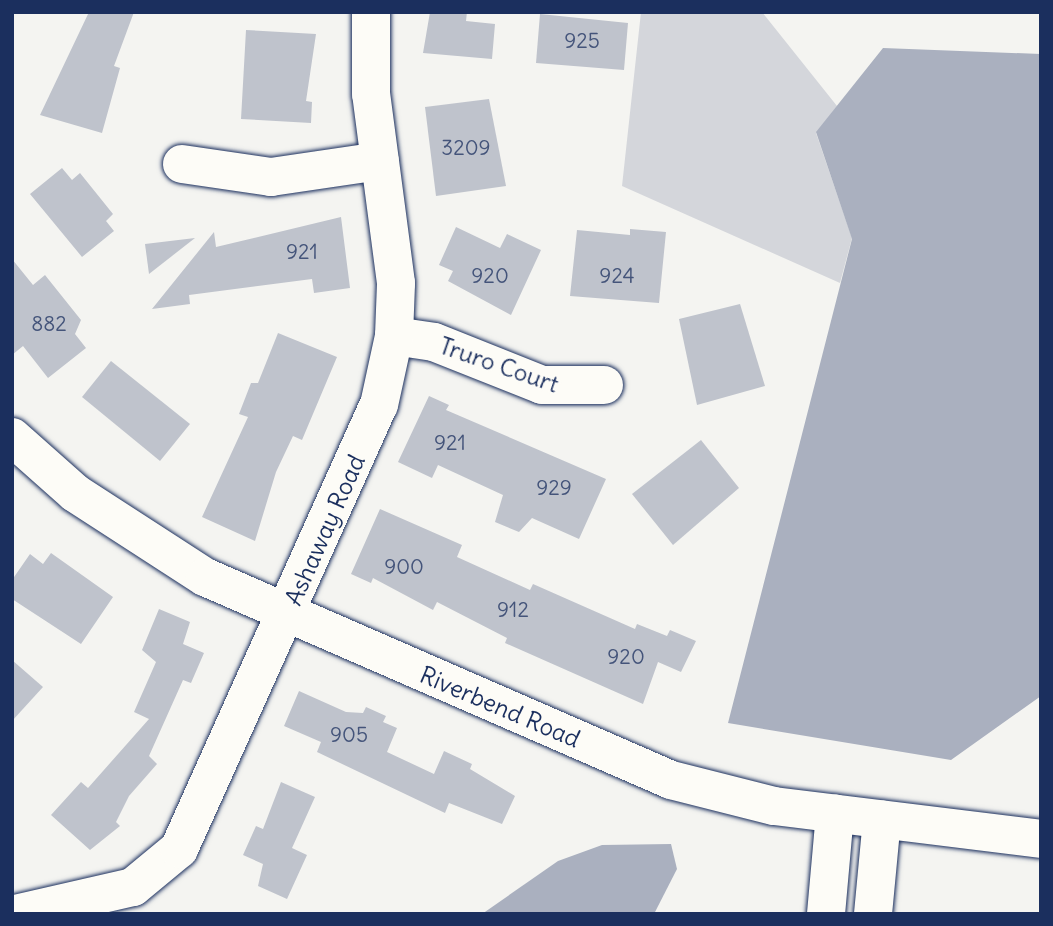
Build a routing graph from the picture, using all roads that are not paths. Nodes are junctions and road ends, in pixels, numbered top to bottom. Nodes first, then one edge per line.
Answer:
1 (371, 12) edge
2 (380, 160) junction
3 (182, 164) dead end
4 (394, 336) junction
5 (604, 385) dead end
6 (12, 437) edge
7 (287, 617) junction
8 (835, 813) junction
9 (882, 819) junction
10 (1041, 839) edge
11 (15, 914) edge
12 (826, 914) edge
13 (873, 914) edge

1 - 2 street, Ashaway Road
2 - 3 street
2 - 4 street, Ashaway Road
4 - 5 street, Truro Court
4 - 7 street, Ashaway Road
6 - 7 street, Riverbend Road
7 - 8 street, Riverbend Road
7 - 11 street, Ashaway Road
8 - 9 street, Riverbend Road
8 - 12 street
9 - 10 street, Riverbend Road
9 - 13 street

